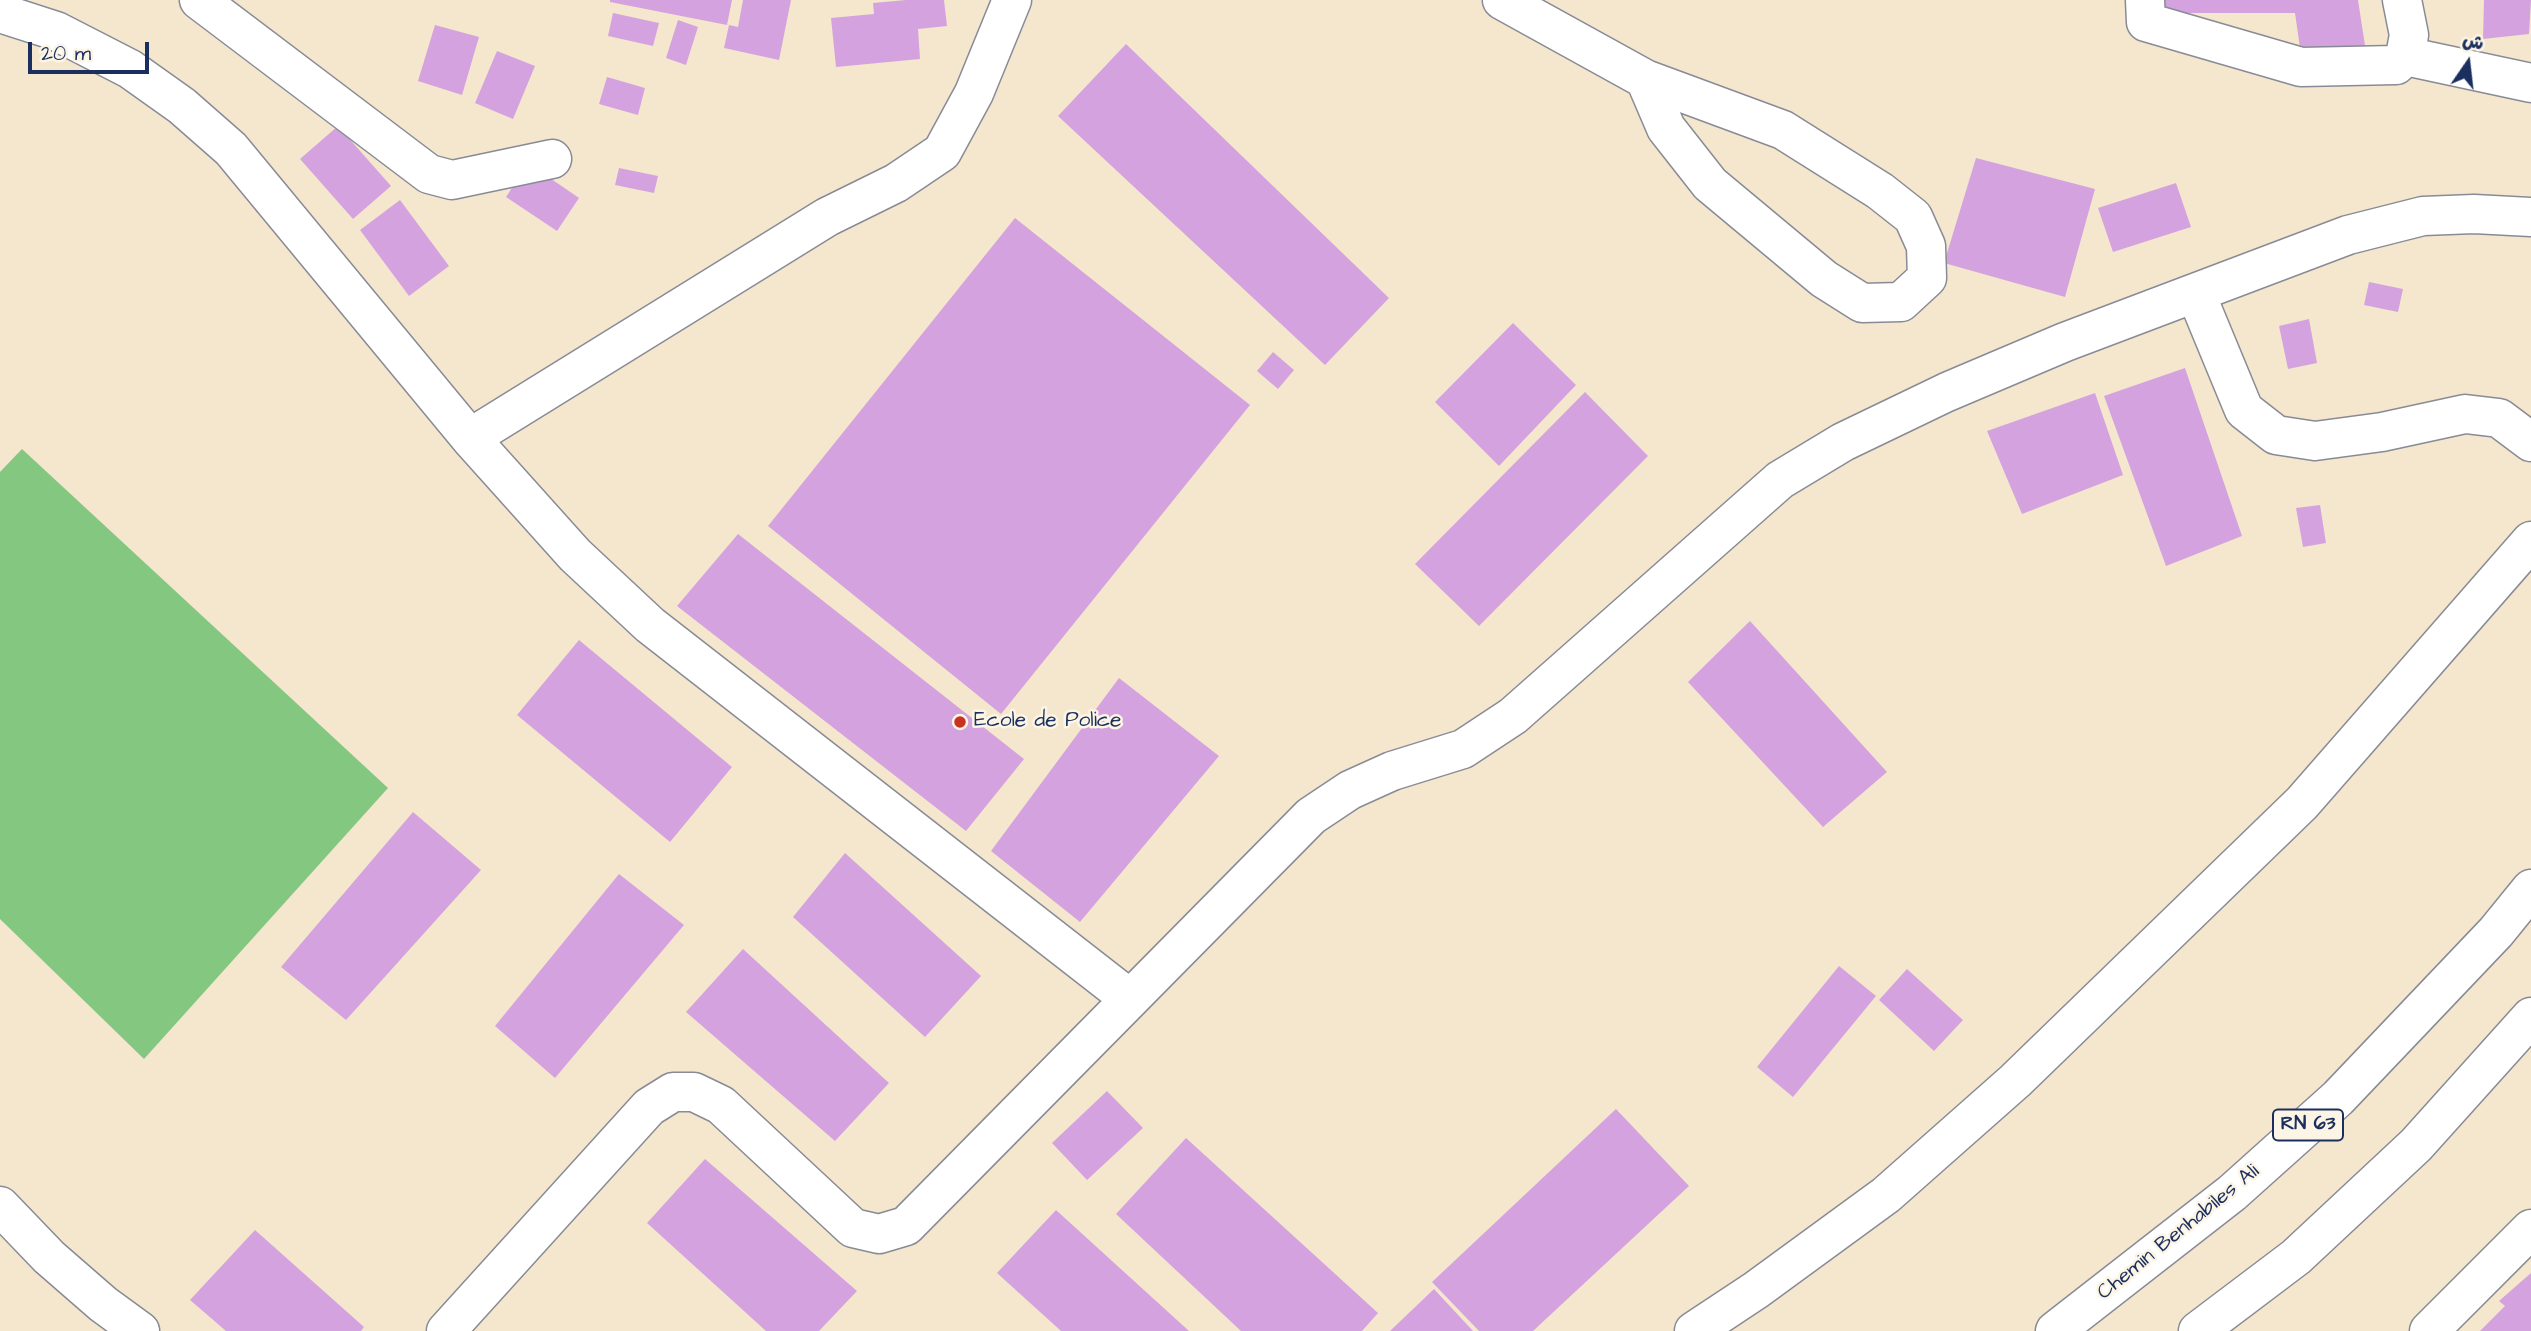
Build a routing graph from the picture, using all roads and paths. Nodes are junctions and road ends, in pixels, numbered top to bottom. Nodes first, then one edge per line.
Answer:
1 (199, 0) edge
2 (1012, 0) edge
3 (1502, 0) edge
4 (2144, 0) edge
5 (2402, 0) edge
6 (0, 13) edge
7 (2405, 57) junction
8 (1645, 79) junction
9 (2531, 83) edge
10 (552, 159) dead end
11 (2531, 217) edge
12 (2196, 294) junction
13 (470, 438) junction
14 (2531, 442) edge
15 (2531, 541) edge
16 (2531, 889) edge
17 (1130, 999) junction
18 (2531, 1017) edge
19 (0, 1206) edge
20 (2531, 1229) edge
21 (140, 1331) edge
22 (446, 1331) edge
23 (1693, 1331) edge
24 (2055, 1331) edge
25 (2199, 1331) edge
26 (2429, 1331) edge

1 - 10 main road
2 - 13 main road
3 - 8 main road
4 - 7 main road
5 - 7 main road
6 - 13 main road
7 - 9 main road
8 - 8 main road
11 - 12 main road
12 - 14 main road
12 - 17 main road
13 - 17 main road
15 - 23 main road
16 - 24 main road, Chemin Benhabiles Ali / RN 63
17 - 22 main road
18 - 25 main road
19 - 21 main road
20 - 26 main road

